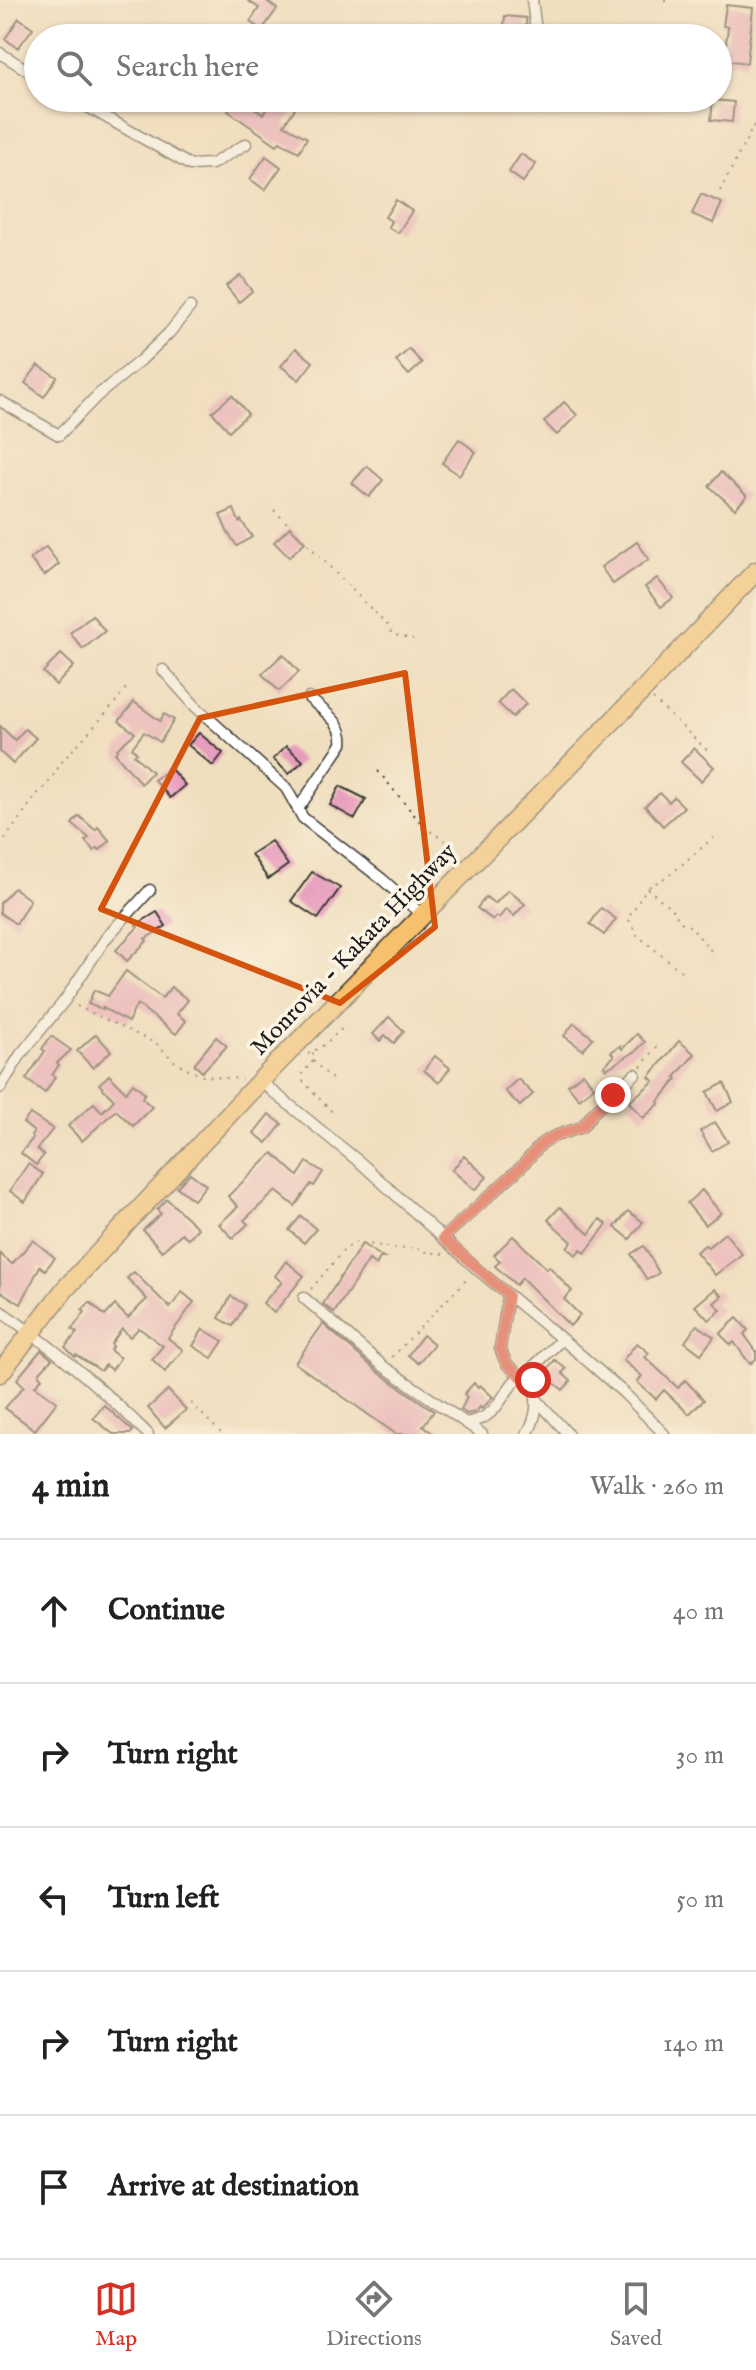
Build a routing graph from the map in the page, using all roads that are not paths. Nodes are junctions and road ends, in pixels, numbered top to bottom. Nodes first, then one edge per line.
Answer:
1 (532, 0) edge
2 (535, 24) edge
3 (0, 53) edge
4 (24, 68) edge
5 (97, 112) edge
6 (246, 144) dead end
7 (190, 307) dead end
8 (0, 401) edge
9 (756, 571) edge
10 (163, 670) dead end
11 (309, 698) dead end
12 (298, 809) junction
13 (150, 890) dead end
14 (422, 915) junction
15 (635, 1074) road end
16 (260, 1081) junction
17 (0, 1088) edge
18 (443, 1238) junction
19 (508, 1295) junction
20 (304, 1298) road end
21 (0, 1311) edge
22 (32, 1333) junction
23 (561, 1340) junction
24 (532, 1368) junction
25 (0, 1373) edge
26 (520, 1376) junction
27 (538, 1401) junction
28 (466, 1423) junction
29 (148, 1434) edge
30 (482, 1434) edge
31 (527, 1434) edge
32 (568, 1434) edge
33 (664, 1434) edge

1 - 2 street
3 - 4 street
5 - 6 street
7 - 8 street
9 - 14 highway, Monrovia - Kakata Highway
10 - 12 street
11 - 12 street
12 - 14 street
13 - 17 street
14 - 16 highway, Monrovia - Kakata Highway
15 - 18 street
16 - 18 street
16 - 22 highway, Monrovia - Kakata Highway
18 - 19 street
19 - 23 street
19 - 26 street
20 - 28 street
21 - 22 street
22 - 25 highway, Monrovia - Kakata Highway
22 - 29 street
23 - 24 street
23 - 33 street
24 - 26 street
24 - 27 street
26 - 28 street
27 - 31 street
27 - 32 street
28 - 30 street

